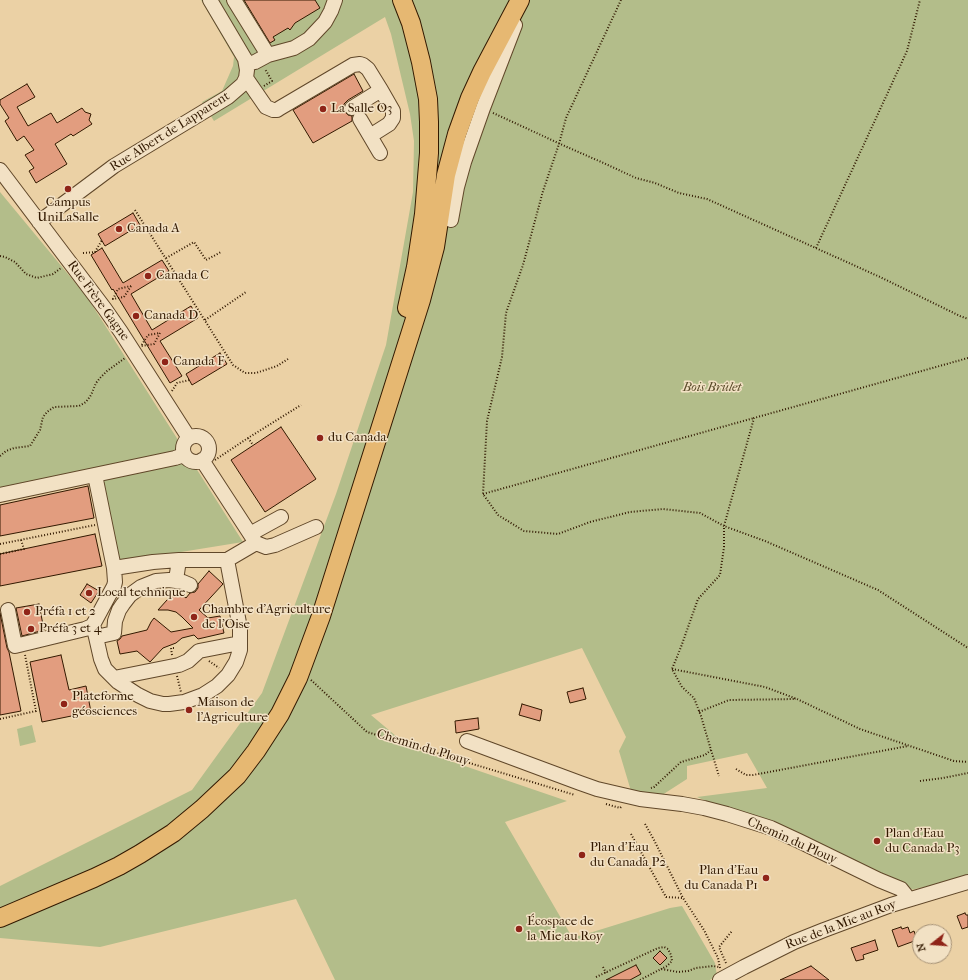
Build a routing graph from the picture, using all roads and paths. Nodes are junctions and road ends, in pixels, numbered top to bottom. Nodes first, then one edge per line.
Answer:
1 (210, 0) edge
2 (234, 0) edge
3 (335, 0) edge
4 (512, 0) edge
5 (520, 0) edge
6 (524, 0) edge
7 (621, 0) edge
8 (920, 0) edge
9 (405, 4) edge
10 (507, 34) junction
11 (268, 56) junction
12 (246, 64) junction
13 (246, 78) junction
14 (381, 90) junction
15 (483, 108) junction
16 (370, 136) junction
17 (560, 144) junction
18 (380, 153) dead end
19 (0, 170) edge
20 (135, 210) dead end
21 (451, 220) dead end
22 (39, 222) junction
23 (102, 240) dead end
24 (816, 248) junction
25 (221, 252) dead end
26 (83, 253) dead end
27 (0, 256) edge
28 (166, 258) junction
29 (64, 266) dead end
30 (246, 292) dead end
31 (113, 299) joint
32 (968, 319) edge
33 (205, 320) junction
34 (414, 320) junction
35 (141, 346) joint
36 (129, 355) dead end
37 (968, 358) edge
38 (288, 359) dead end
39 (189, 380) dead end
40 (172, 391) dead end
41 (301, 405) dead end
42 (754, 418) junction
43 (189, 438) junction
44 (248, 438) junction
45 (253, 445) dead end
46 (184, 455) junction
47 (0, 456) edge
48 (208, 460) junction
49 (95, 475) junction
50 (483, 494) junction
51 (0, 495) edge
52 (281, 517) dead end
53 (105, 522) junction
54 (724, 526) junction
55 (316, 527) dead end
56 (253, 539) junction
57 (21, 540) junction
58 (0, 544) edge
59 (0, 554) edge
60 (179, 560) junction
61 (227, 560) junction
62 (114, 568) junction
63 (176, 580) junction
64 (190, 585) dead end
65 (8, 610) dead end
66 (94, 631) junction
67 (240, 643) junction
68 (23, 644) junction
69 (968, 648) edge
70 (197, 652) junction
71 (174, 666) junction
72 (672, 669) junction
73 (228, 675) junction
74 (308, 676) dead end
75 (114, 678) junction
76 (797, 699) junction
77 (184, 702) junction
78 (699, 712) junction
79 (0, 719) edge
80 (467, 741) dead end
81 (910, 746) junction
82 (711, 750) junction
83 (968, 762) edge
84 (736, 769) dead end
85 (968, 773) edge
86 (719, 776) dead end
87 (920, 781) dead end
88 (582, 797) dead end
89 (632, 798) junction
90 (604, 804) dead end
91 (644, 824) dead end
92 (631, 834) dead end
93 (879, 880) junction
94 (968, 882) edge
95 (683, 898) junction
96 (910, 899) junction
97 (891, 905) junction
98 (0, 908) edge
99 (0, 918) edge
100 (732, 931) dead end
101 (603, 966) dead end
102 (661, 970) junction
103 (606, 973) junction
104 (726, 974) edge
105 (596, 978) dead end
106 (640, 980) edge

1 - 12 street
2 - 11 street
3 - 11 street
4 - 10 street
5 - 10 main road
6 - 10 street
7 - 17 path
8 - 24 path
9 - 34 main road
9 - 98 main road
10 - 15 street
10 - 34 main road
11 - 12 street
12 - 13 street
13 - 14 street
13 - 22 street, Rue Albert de Lapparent
14 - 16 street
14 - 16 street
15 - 17 path
15 - 21 street
16 - 18 street
17 - 24 path
17 - 50 path
19 - 22 street, Rue Frère Gagne
20 - 28 path
22 - 43 street, Rue Frère Gagne
23 - 26 path
24 - 32 path
25 - 28 path
27 - 29 path
28 - 33 path
30 - 33 path
31 - 31 path
33 - 38 path
34 - 99 main road
35 - 35 path
36 - 47 path
37 - 42 path
39 - 40 path
41 - 44 path
42 - 50 path
42 - 54 path
43 - 46 street
43 - 48 street
44 - 45 path
44 - 48 path
46 - 48 street
46 - 49 street
48 - 56 street
49 - 51 street
49 - 53 street
50 - 54 path
52 - 56 street
53 - 57 path
53 - 62 street
54 - 69 path
54 - 72 path
55 - 56 street
56 - 61 street
57 - 58 path
57 - 59 path
60 - 61 street
60 - 62 street
60 - 63 street
61 - 67 street
62 - 66 street
63 - 64 street
63 - 66 street
65 - 68 street
66 - 68 street
66 - 75 street
67 - 70 street
67 - 73 street
68 - 79 path
70 - 71 street
70 - 73 path
71 - 75 street
71 - 77 path
72 - 76 path
72 - 78 path
73 - 77 street
74 - 88 path, Chemin du Plouy
75 - 77 street
76 - 78 path
76 - 81 path
78 - 82 path
80 - 89 street, Chemin du Plouy
81 - 83 path
81 - 84 path
82 - 86 path
82 - 89 path
85 - 87 path
89 - 90 path
89 - 93 street, Chemin du Plouy
91 - 95 path
92 - 95 path
93 - 96 street, Chemin du Plouy
93 - 97 street
94 - 96 street, Rue de la Mie au Roy
95 - 104 path
96 - 97 street, Rue de la Mie au Roy
97 - 104 street, Rue de la Mie au Roy
100 - 104 path
101 - 103 path
102 - 103 path
102 - 104 path
102 - 106 path
103 - 105 path

